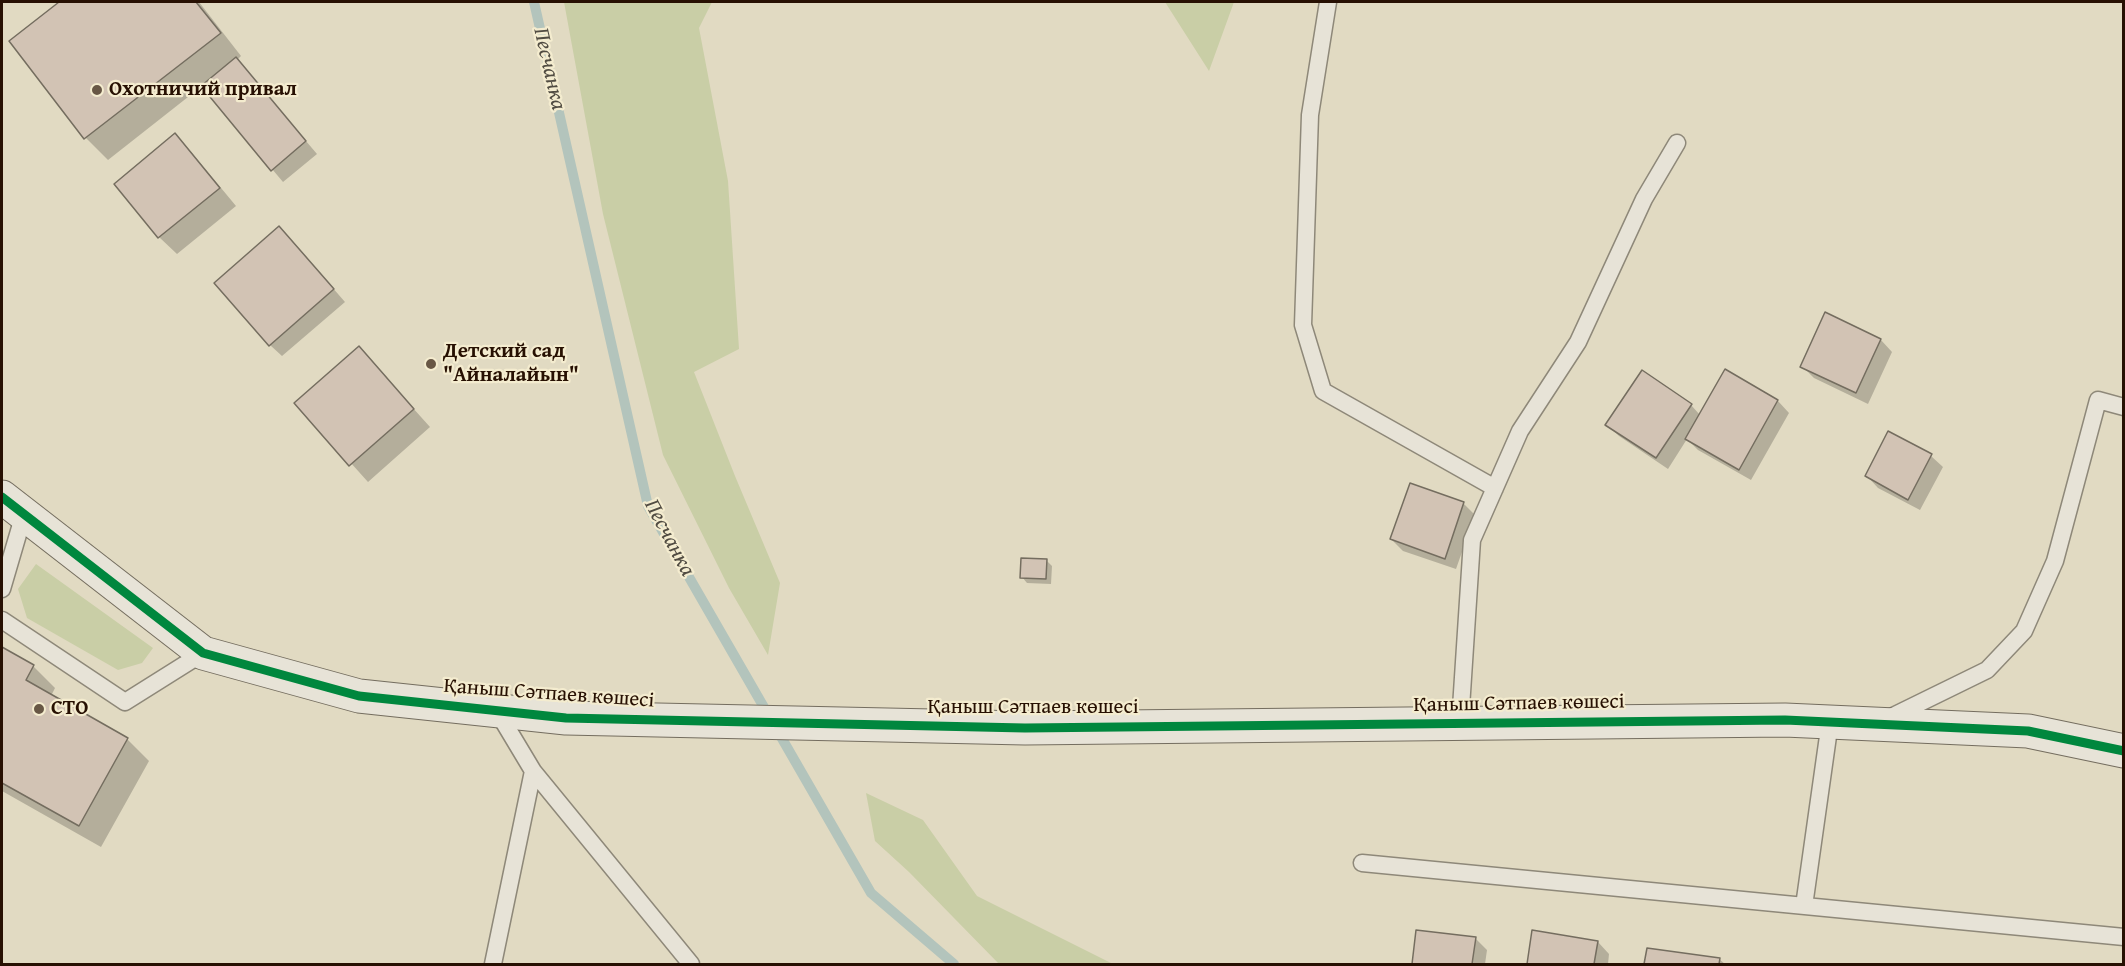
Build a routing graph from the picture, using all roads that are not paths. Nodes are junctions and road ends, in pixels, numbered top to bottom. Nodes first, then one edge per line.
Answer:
1 (1328, 2) edge
2 (1677, 143) dead end
3 (2124, 407) edge
4 (1495, 488) junction
5 (13, 505) edge
6 (2, 589) edge
7 (2, 620) edge
8 (203, 653) junction
9 (497, 711) junction
10 (1830, 722) junction
11 (1460, 723) junction
12 (1877, 724) junction
13 (2124, 751) edge
14 (533, 771) junction
15 (1362, 863) dead end
16 (1804, 906) junction
17 (2124, 937) edge
18 (493, 964) edge
19 (691, 964) edge

1 - 4 lane
2 - 4 lane
3 - 12 lane
4 - 11 lane
5 - 6 lane
5 - 8 street, Қаныш Сәтпаев көшесі
7 - 8 lane
8 - 9 street, Қаныш Сәтпаев көшесі
9 - 11 street, Қаныш Сәтпаев көшесі
9 - 14 lane
10 - 11 street, Қаныш Сәтпаев көшесі
10 - 12 street, Қаныш Сәтпаев көшесі
10 - 16 lane
12 - 13 street, Қаныш Сәтпаев көшесі
14 - 18 lane
14 - 19 lane
15 - 16 lane
16 - 17 lane

